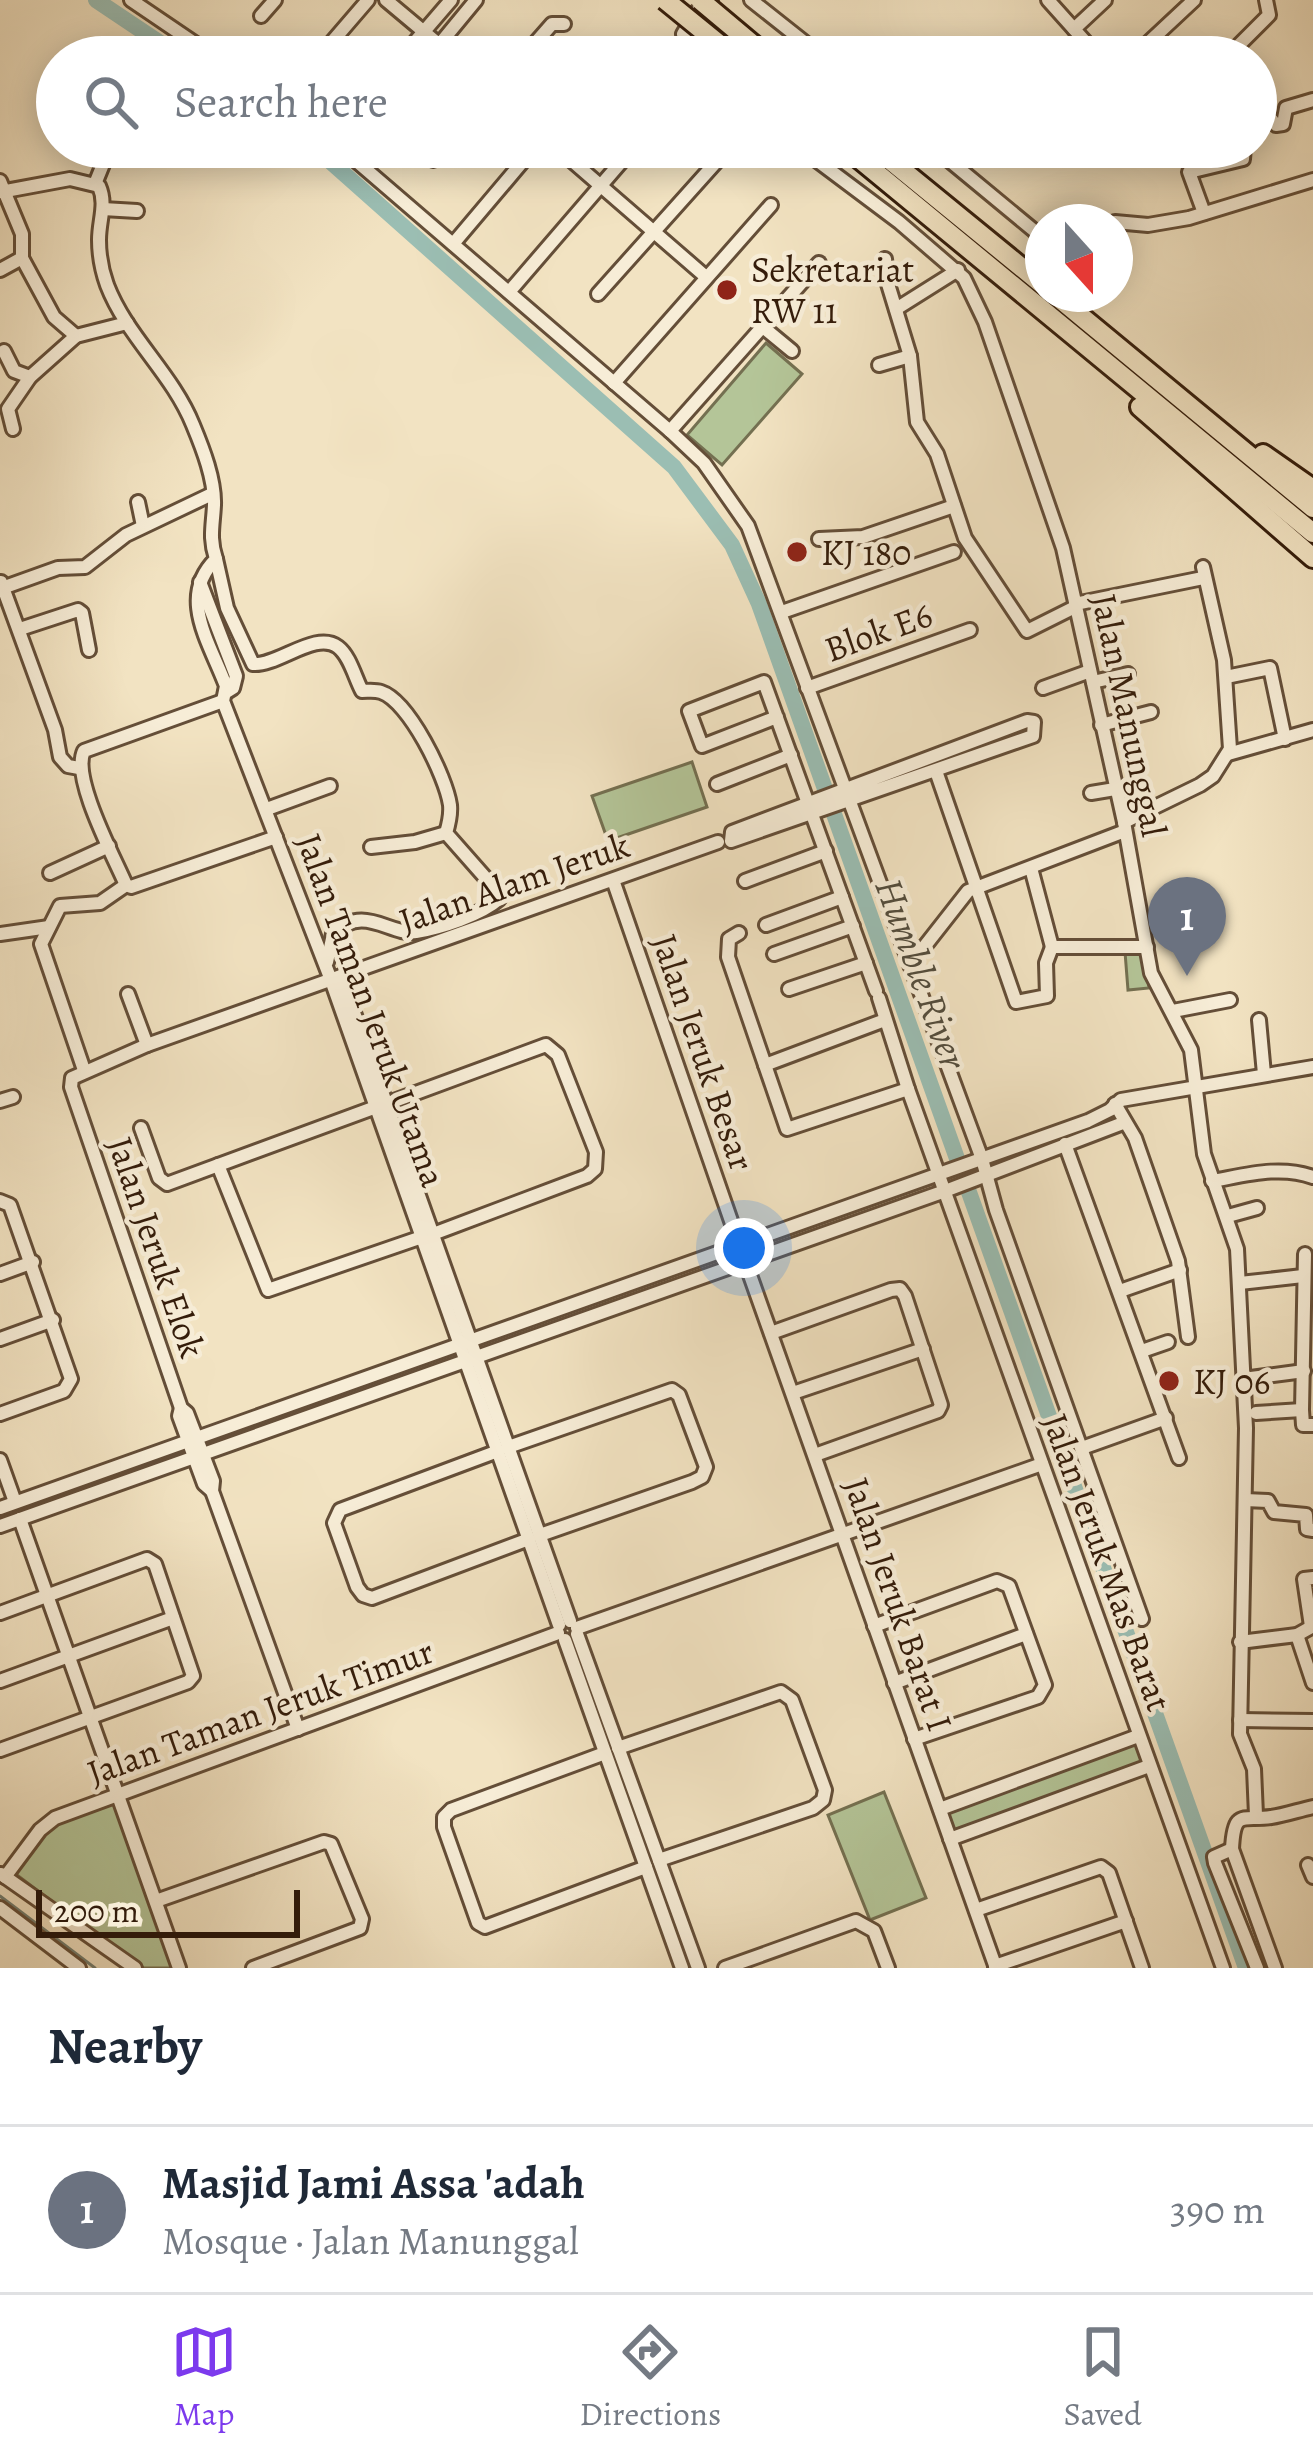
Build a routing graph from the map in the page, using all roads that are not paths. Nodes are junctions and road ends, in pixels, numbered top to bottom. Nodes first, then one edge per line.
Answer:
1 (131, 0) edge
2 (275, 0) edge
3 (368, 0) edge
4 (386, 0) edge
5 (451, 0) edge
6 (476, 0) edge
7 (664, 0) edge
8 (700, 0) edge
9 (712, 0) edge
10 (752, 0) edge
11 (1048, 0) edge
12 (1106, 0) edge
13 (1194, 0) edge
14 (1266, 0) edge
15 (261, 16) dead end
16 (564, 24) dead end
17 (1074, 29) junction
18 (184, 36) edge
19 (337, 36) edge
20 (429, 36) edge
21 (432, 36) edge
22 (433, 36) edge
23 (541, 36) edge
24 (684, 36) edge
25 (709, 36) edge
26 (743, 36) edge
27 (797, 36) edge
28 (1080, 36) edge
29 (1155, 36) edge
30 (1248, 36) edge
31 (1313, 100) edge
32 (1277, 125) edge
33 (101, 168) edge
34 (368, 168) edge
35 (518, 168) edge
36 (581, 168) edge
37 (616, 168) edge
38 (711, 168) edge
39 (826, 168) edge
40 (869, 168) edge
41 (900, 168) edge
42 (958, 168) edge
43 (1206, 168) edge
44 (1313, 180) edge
45 (95, 184) junction
46 (601, 185) junction
47 (1, 188) edge
48 (771, 205) dead end
49 (103, 209) junction
50 (137, 212) dead end
51 (1204, 213) junction
52 (1025, 223) edge
53 (1133, 224) edge
54 (655, 232) junction
55 (453, 244) junction
56 (22, 258) junction
57 (885, 259) dead end
58 (819, 263) dead end
59 (0, 270) edge
60 (958, 270) junction
61 (1025, 270) edge
62 (706, 277) junction
63 (509, 292) junction
64 (598, 294) dead end
65 (896, 309) junction
66 (1076, 312) edge
67 (127, 323) junction
68 (763, 327) junction
69 (76, 336) junction
70 (1, 344) edge
71 (792, 351) dead end
72 (910, 356) junction
73 (1097, 357) junction
74 (879, 365) dead end
75 (5, 371) edge
76 (30, 377) junction
77 (614, 383) junction
78 (13, 429) dead end
79 (670, 430) junction
80 (1237, 442) junction
81 (1313, 489) edge
82 (212, 494) junction
83 (138, 502) dead end
84 (954, 506) junction
85 (1313, 508) edge
86 (143, 526) junction
87 (1313, 533) edge
88 (819, 539) dead end
89 (953, 552) dead end
90 (1313, 558) edge
91 (216, 559) junction
92 (2, 584) edge
93 (1075, 605) junction
94 (782, 612) junction
95 (20, 629) junction
96 (970, 630) dead end
97 (89, 650) dead end
98 (1128, 674) dead end
99 (1091, 676) junction
100 (1226, 677) junction
101 (807, 688) junction
102 (1042, 688) dead end
103 (224, 697) junction
104 (1150, 712) dead end
105 (777, 717) junction
106 (1100, 725) junction
107 (1313, 730) edge
108 (1286, 739) junction
109 (1228, 754) junction
110 (791, 755) junction
111 (79, 768) junction
112 (936, 771) junction
113 (717, 784) dead end
114 (330, 786) dead end
115 (1115, 789) junction
116 (1091, 794) dead end
117 (843, 797) junction
118 (814, 808) junction
119 (267, 809) junction
120 (1125, 826) junction
121 (446, 833) junction
122 (277, 837) junction
123 (718, 842) dead end
124 (109, 846) junction
125 (371, 847) dead end
126 (826, 851) junction
127 (1031, 868) junction
128 (50, 873) dead end
129 (613, 880) junction
130 (745, 881) dead end
131 (126, 885) junction
132 (977, 886) junction
133 (842, 897) junction
134 (766, 925) dead end
135 (853, 926) junction
136 (49, 927) junction
137 (739, 933) dead end
138 (0, 934) edge
139 (1052, 947) junction
140 (1147, 947) junction
141 (774, 954) dead end
142 (866, 963) junction
143 (910, 964) junction
144 (332, 974) junction
145 (789, 989) dead end
146 (128, 994) dead end
147 (1230, 1000) dead end
148 (1173, 1011) junction
149 (885, 1020) junction
150 (1259, 1020) dead end
151 (147, 1045) junction
152 (765, 1065) junction
153 (1313, 1067) edge
154 (84, 1070) junction
155 (1264, 1074) junction
156 (1198, 1084) junction
157 (908, 1089) junction
158 (1115, 1104) junction
159 (381, 1105) junction
160 (1123, 1123) junction
161 (141, 1128) dead end
162 (1065, 1144) junction
163 (975, 1161) junction
164 (218, 1165) junction
165 (942, 1174) junction
166 (981, 1176) junction
167 (1313, 1178) edge
168 (1212, 1181) junction
169 (948, 1189) junction
170 (0, 1201) edge
171 (1257, 1208) dead end
172 (1228, 1216) junction
173 (427, 1236) junction
174 (739, 1244) junction
175 (1305, 1254) dead end
176 (745, 1261) junction
177 (33, 1262) junction
178 (1180, 1270) junction
179 (0, 1274) edge
180 (1303, 1276) junction
181 (1240, 1283) junction
182 (614, 1288) junction
183 (1120, 1292) junction
184 (620, 1305) junction
185 (53, 1320) junction
186 (771, 1334) junction
187 (1188, 1337) dead end
188 (0, 1339) edge
189 (465, 1341) junction
190 (1168, 1342) dead end
191 (922, 1349) junction
192 (1142, 1351) junction
193 (471, 1359) junction
194 (1307, 1363) edge
195 (1243, 1379) junction
196 (793, 1393) junction
197 (1302, 1410) junction
198 (1256, 1413) dead end
199 (0, 1414) edge
200 (1166, 1418) junction
201 (1313, 1425) edge
202 (193, 1440) junction
203 (1082, 1448) junction
204 (503, 1449) junction
205 (815, 1456) junction
206 (1179, 1458) dead end
207 (199, 1459) junction
208 (0, 1460) edge
209 (1042, 1464) junction
210 (1245, 1500) junction
211 (15, 1502) junction
212 (0, 1508) edge
213 (20, 1519) junction
214 (0, 1526) edge
215 (1313, 1530) edge
216 (844, 1534) junction
217 (534, 1537) junction
218 (1313, 1578) edge
219 (48, 1596) junction
220 (0, 1613) edge
221 (173, 1618) junction
222 (1142, 1618) dead end
223 (874, 1626) junction
224 (1312, 1626) edge
225 (568, 1630) junction
226 (1026, 1634) junction
227 (1297, 1636) junction
228 (1240, 1642) junction
229 (69, 1655) junction
230 (0, 1681) edge
231 (1313, 1682) edge
232 (894, 1683) junction
233 (91, 1717) junction
234 (1240, 1720) junction
235 (1313, 1720) edge
236 (298, 1730) junction
237 (1138, 1736) junction
238 (914, 1739) junction
239 (0, 1750) edge
240 (612, 1750) junction
241 (1149, 1766) junction
242 (119, 1794) junction
243 (1313, 1807) edge
244 (940, 1809) junction
245 (1256, 1815) junction
246 (950, 1839) junction
247 (1232, 1849) junction
248 (652, 1863) junction
249 (2, 1875) edge
250 (156, 1901) junction
251 (0, 1908) edge
252 (976, 1910) junction
253 (1126, 1921) junction
254 (996, 1967) edge
255 (80, 1968) edge
256 (135, 1968) edge
257 (179, 1968) edge
258 (253, 1968) edge
259 (682, 1968) edge
260 (698, 1968) edge
261 (725, 1968) edge
262 (888, 1968) edge
263 (1142, 1968) edge
264 (1222, 1968) edge
265 (1257, 1968) edge
266 (1275, 1968) edge

1 - 18 street
2 - 15 street
3 - 19 street
4 - 20 street
5 - 21 street
6 - 22 street
7 - 25 highway, bridge
8 - 26 highway, bridge
9 - 24 street
10 - 27 street
11 - 17 street
12 - 17 street
13 - 29 street
14 - 30 street
16 - 23 street
17 - 28 street
31 - 32 street
33 - 45 street
34 - 55 street
35 - 55 street
36 - 46 street
37 - 46 street
38 - 54 street
39 - 60 street
40 - 73 highway
41 - 61 highway
42 - 52 street
43 - 51 street
44 - 51 street
45 - 47 street
45 - 49 street
46 - 54 street
46 - 63 street
47 - 56 street
48 - 62 street
49 - 50 street
49 - 67 street
51 - 53 street
54 - 62 street
54 - 64 street
55 - 63 street
56 - 59 street
56 - 69 street
57 - 65 street
58 - 68 street
60 - 65 street
60 - 93 street, Jalan Manunggal
62 - 77 street
63 - 77 street
65 - 72 street
66 - 80 highway
67 - 69 street
67 - 82 street
68 - 71 street
68 - 79 street
69 - 76 street
70 - 75 street
72 - 74 street
72 - 84 street
73 - 87 highway
73 - 90 highway
75 - 76 street
76 - 78 street
77 - 79 street
79 - 94 street
80 - 81 highway
80 - 85 highway
82 - 86 street
82 - 91 street
83 - 86 street
84 - 88 street
84 - 93 street
86 - 92 street
89 - 94 street
91 - 103 street, Jalan Taman Jeruk Utama
91 - 121 street
92 - 95 street
93 - 99 street, Jalan Manunggal
93 - 100 street
94 - 101 street
95 - 97 street
95 - 111 street
96 - 101 street, Blok E6
98 - 99 street
99 - 102 street
99 - 106 street, Jalan Manunggal
100 - 108 street
100 - 109 street
101 - 117 street
103 - 111 street
103 - 119 street, Jalan Taman Jeruk Utama
104 - 106 street
105 - 105 street
105 - 110 street, Jalan Jeruk Mas Barat
106 - 115 street, Jalan Manunggal
107 - 108 street
108 - 109 street
109 - 120 street
110 - 113 street
110 - 118 street, Jalan Jeruk Mas Barat
111 - 124 street
112 - 117 street
112 - 117 street
112 - 132 street
114 - 119 street
115 - 116 street
115 - 120 street, Jalan Manunggal
117 - 118 street
117 - 143 street
118 - 118 street
118 - 126 street, Jalan Jeruk Mas Barat
119 - 122 street, Jalan Taman Jeruk Utama
120 - 127 street
120 - 140 street, Jalan Manunggal
121 - 125 street
121 - 144 street
122 - 131 street
122 - 144 street, Jalan Taman Jeruk Utama
123 - 129 street, Jalan Alam Jeruk
124 - 128 street
124 - 131 street
126 - 130 street
126 - 133 street, Jalan Jeruk Mas Barat
127 - 132 street
127 - 139 street
129 - 144 street, Jalan Alam Jeruk
129 - 174 street, Jalan Jeruk Besar
131 - 136 street
132 - 139 street
132 - 143 street
133 - 134 street
133 - 135 street, Jalan Jeruk Mas Barat
135 - 141 street
135 - 142 street, Jalan Jeruk Mas Barat
136 - 138 street
136 - 154 street
137 - 152 street
139 - 140 street
140 - 148 street, Jalan Manunggal
142 - 145 street
142 - 149 street, Jalan Jeruk Mas Barat
143 - 163 street
144 - 151 street, Jalan Alam Jeruk
144 - 159 street, Jalan Taman Jeruk Utama
146 - 151 street
147 - 148 street
148 - 156 street, Jalan Manunggal
149 - 152 street
149 - 157 street, Jalan Jeruk Mas Barat
150 - 155 street
151 - 154 street, Jalan Alam Jeruk
152 - 157 street
153 - 155 street
154 - 202 street, Jalan Jeruk Elok
155 - 156 street
156 - 158 street
156 - 168 street, Jalan Manunggal
157 - 165 street, Jalan Jeruk Mas Barat
158 - 160 street
158 - 163 street
159 - 164 street
159 - 173 street, Jalan Taman Jeruk Utama
159 - 173 street
160 - 162 street
160 - 178 street
161 - 164 street
162 - 166 street
162 - 183 street
163 - 165 street
163 - 166 street
164 - 173 street
165 - 169 street, Jalan Jeruk Mas Barat
165 - 174 street
166 - 169 street
166 - 203 street
167 - 168 street
168 - 172 street, Jalan Manunggal
169 - 176 street
169 - 209 street, Jalan Jeruk Mas Barat
170 - 177 street
171 - 172 street
172 - 181 street, Jalan Manunggal
173 - 189 street, Jalan Taman Jeruk Utama
174 - 182 street
175 - 180 street
176 - 184 street
176 - 186 street, Jalan Jeruk Barat I
177 - 179 street
177 - 185 street
178 - 183 street
178 - 187 street
180 - 181 street
180 - 194 street
181 - 195 street, Jalan Manunggal
182 - 184 street
182 - 189 street
183 - 192 street
184 - 193 street
185 - 188 street
185 - 199 street
186 - 191 street
186 - 196 street, Jalan Jeruk Barat I
189 - 193 street, Jalan Taman Jeruk Utama
189 - 202 street
190 - 192 street
191 - 196 street
191 - 205 street
192 - 200 street
193 - 204 street, Jalan Taman Jeruk Utama
193 - 207 street
194 - 195 street
194 - 197 street
195 - 210 street, Jalan Manunggal
196 - 205 street, Jalan Jeruk Barat I
197 - 198 street
197 - 201 street
200 - 203 street
200 - 206 street
202 - 207 street, Jalan Jeruk Elok
202 - 211 street
203 - 222 street
204 - 217 street, Jalan Taman Jeruk Utama
204 - 217 street
204 - 217 street
205 - 216 street, Jalan Jeruk Barat I
207 - 213 street
207 - 236 street, Jalan Jeruk Elok
208 - 211 street
209 - 216 street, Jalan Taman Jeruk Timur
209 - 237 street, Jalan Jeruk Mas Barat
210 - 215 street
210 - 228 street, Jalan Manunggal
211 - 212 street
213 - 214 street
213 - 219 street
216 - 223 street, Jalan Jeruk Barat I
216 - 225 street, Jalan Taman Jeruk Timur
217 - 225 street, Jalan Taman Jeruk Utama
218 - 224 street
219 - 220 street
219 - 221 street
219 - 229 street
221 - 229 street
221 - 233 street
223 - 226 street
223 - 232 street, Jalan Jeruk Barat I
224 - 227 street
225 - 236 street, Jalan Taman Jeruk Timur
225 - 240 street, Jalan Taman Jeruk Utama
226 - 232 street
226 - 238 street
227 - 228 street
227 - 231 street
228 - 234 street, Jalan Manunggal
229 - 230 street
229 - 233 street
232 - 238 street, Jalan Jeruk Barat I
233 - 239 street
233 - 242 street
234 - 235 street
234 - 245 street, Jalan Manunggal
236 - 242 street, Jalan Taman Jeruk Timur
237 - 241 street, Jalan Jeruk Mas Barat
237 - 244 street
238 - 244 street, Jalan Jeruk Barat I
240 - 248 street, Jalan Taman Jeruk Utama
240 - 248 street
240 - 248 street
241 - 246 street
241 - 264 street, Jalan Jeruk Mas Barat
242 - 249 street, Jalan Taman Jeruk Timur
242 - 250 street
243 - 245 street
244 - 246 street, Jalan Jeruk Barat I
245 - 247 street
246 - 252 street, Jalan Jeruk Barat I
247 - 265 street
247 - 266 street
248 - 259 street, Jalan Taman Jeruk Utama
248 - 260 street, Jalan Taman Jeruk Utama
249 - 256 street
250 - 257 street
250 - 258 street
251 - 255 street
252 - 253 street
252 - 254 street, Jalan Jeruk Barat I
253 - 254 street
253 - 263 street
261 - 262 street

